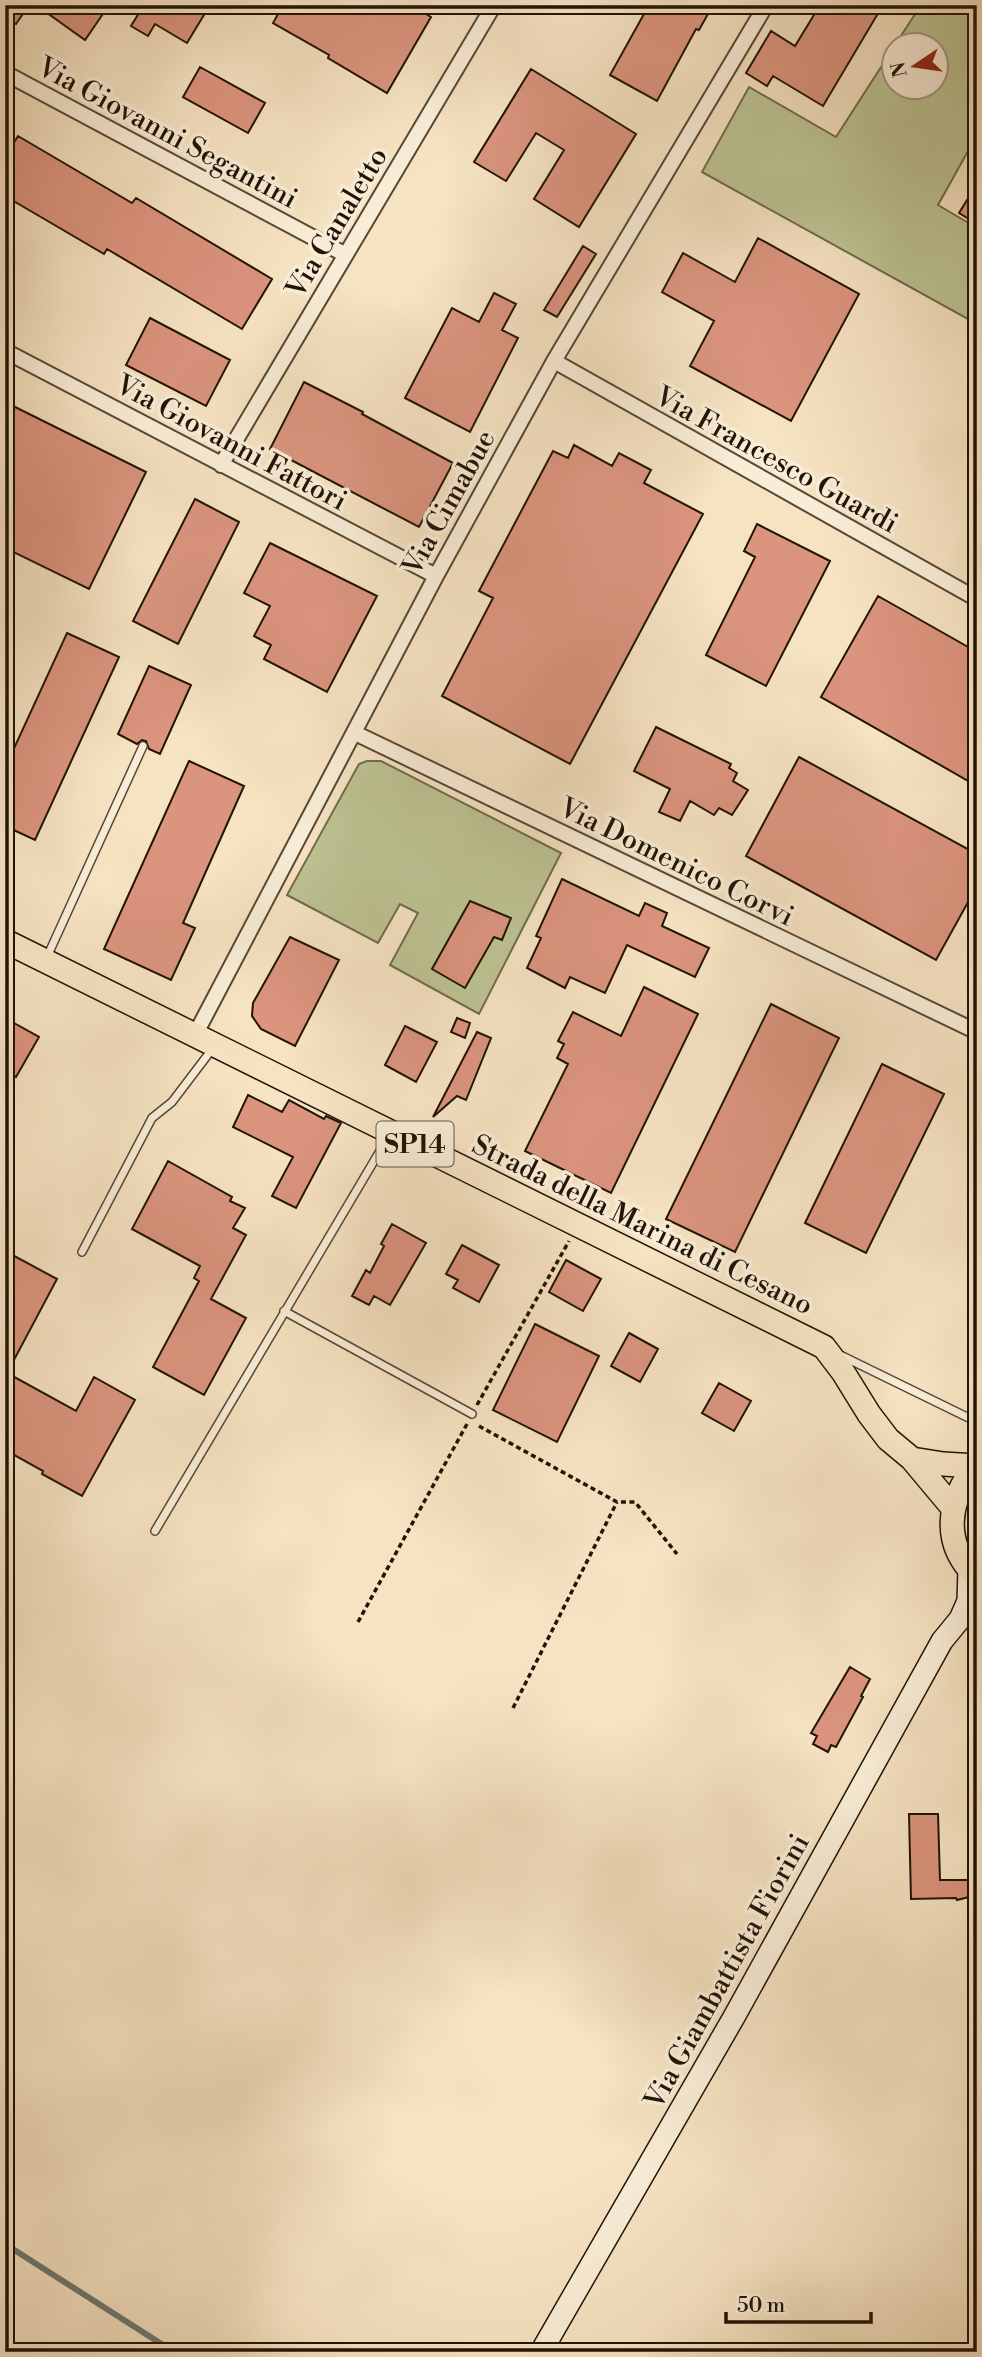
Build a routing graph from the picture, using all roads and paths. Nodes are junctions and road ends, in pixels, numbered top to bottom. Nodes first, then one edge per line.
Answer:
1 (494, 5) edge
2 (766, 5) edge
3 (5, 73) edge
4 (344, 254) junction
5 (5, 351) edge
6 (554, 360) junction
7 (221, 465) junction
8 (436, 576) junction
9 (977, 599) edge
10 (355, 733) junction
11 (143, 746) dead end
12 (5, 941) edge
13 (46, 961) junction
14 (977, 1027) edge
15 (205, 1040) junction
16 (391, 1132) junction
17 (82, 1252) dead end
18 (284, 1311) junction
19 (824, 1347) junction
20 (471, 1417) joint
21 (973, 1420) dead end
22 (912, 1459) junction
23 (976, 1465) edge
24 (617, 1502) junction
25 (953, 1508) junction
26 (155, 1531) dead end
27 (677, 1554) dead end
28 (973, 1574) edge
29 (968, 1614) edge
30 (513, 1708) dead end
31 (541, 2352) edge

1 - 4 street, Via Canaletto
2 - 6 street, Via Cimabue
3 - 4 street, Via Giovanni Segantini
4 - 7 street, Via Canaletto
5 - 7 street, Via Giovanni Fattori
6 - 8 street, Via Cimabue
6 - 9 street, Via Francesco Guardi
7 - 8 street, Via Giovanni Fattori
8 - 10 street, Via Cimabue
10 - 14 street, Via Domenico Corvi
10 - 15 street, Via Cimabue
11 - 13 lane
12 - 13 main road, Strada della Marina di Cesano / SP14
13 - 15 main road, Strada della Marina di Cesano / SP14
15 - 16 main road, Strada della Marina di Cesano / SP14
15 - 17 lane
16 - 18 lane
16 - 19 main road, Strada della Marina di Cesano / SP14
18 - 20 lane
18 - 26 lane
19 - 21 lane
19 - 22 main road, Strada della Marina di Cesano / SP14
20 - 24 path
22 - 23 main road
22 - 25 main road, Strada della Marina di Cesano / SP14
23 - 25 main road
24 - 27 path
24 - 30 path
25 - 28 main road
28 - 29 main road, Via Giambattista Fiorini
29 - 31 main road, Via Giambattista Fiorini

